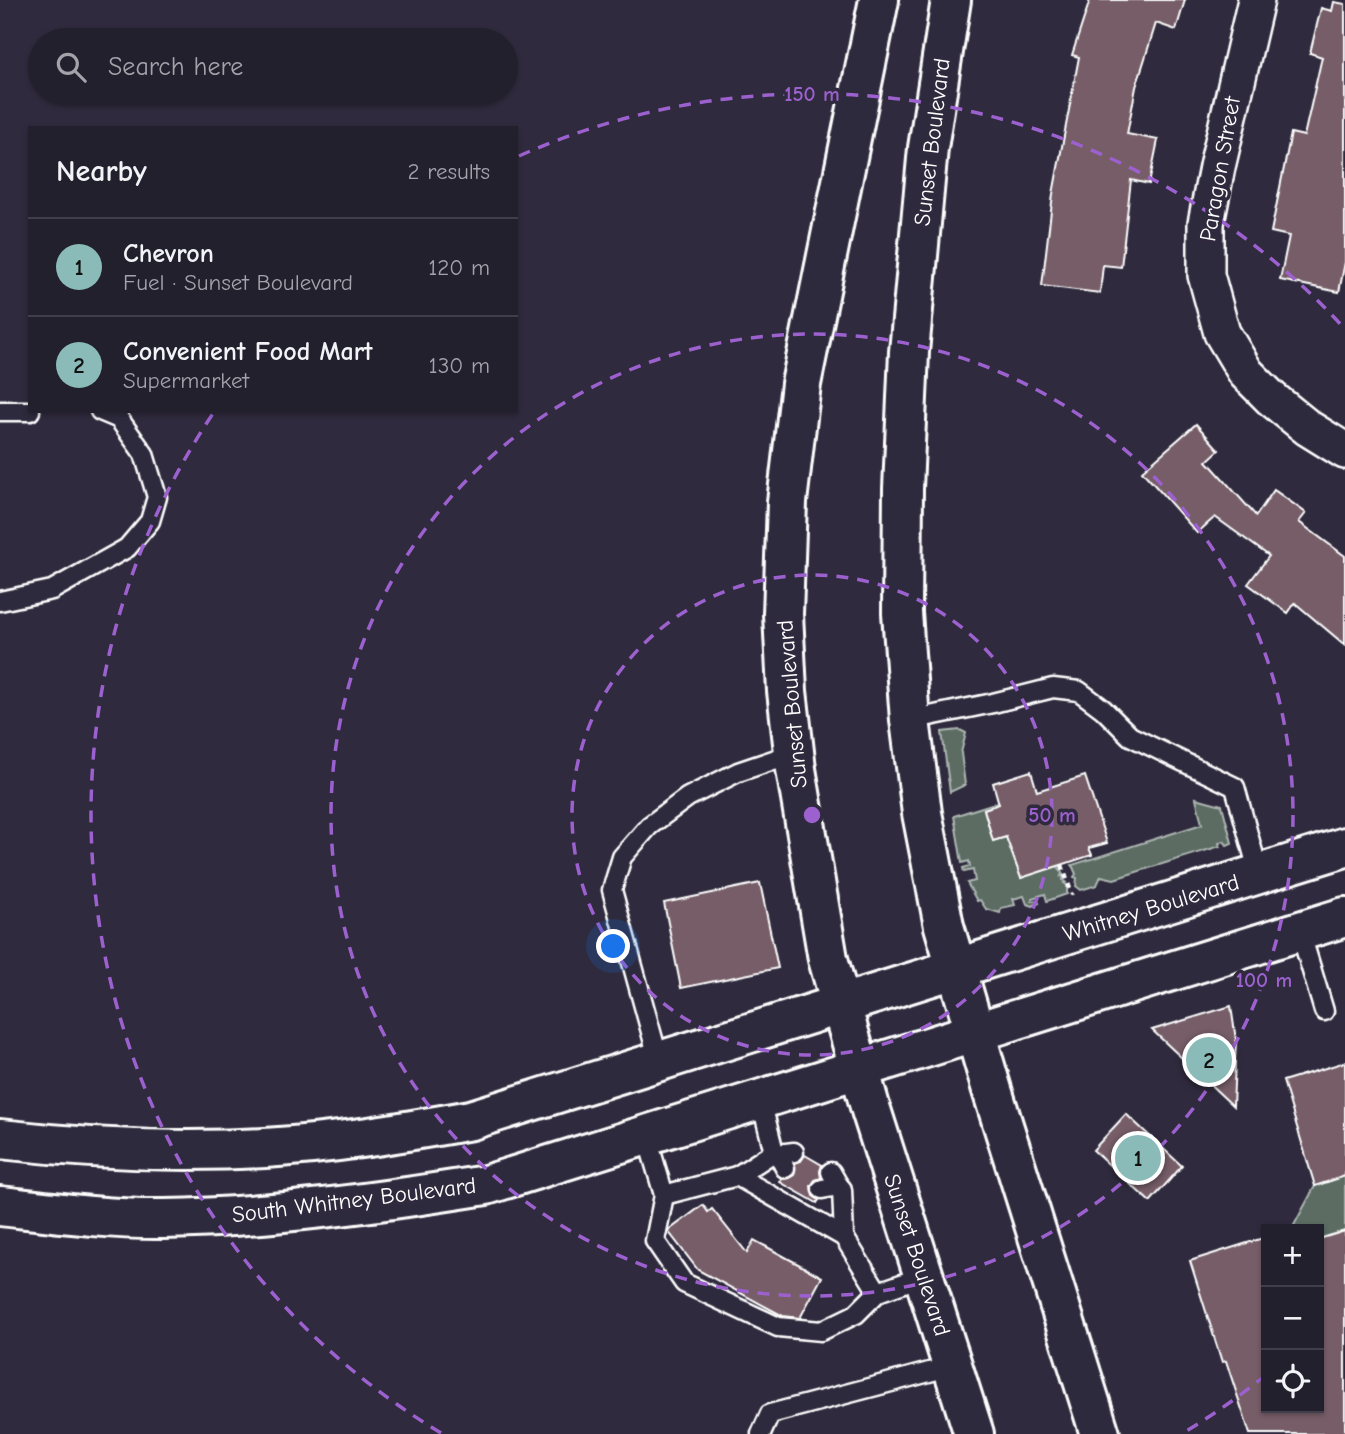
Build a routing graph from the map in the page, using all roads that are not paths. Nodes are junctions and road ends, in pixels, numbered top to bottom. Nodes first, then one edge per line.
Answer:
1 (879, 0) edge
2 (951, 0) edge
3 (1255, 0) edge
4 (0, 411) edge
5 (28, 411) edge
6 (105, 413) edge
7 (1345, 451) edge
8 (0, 601) edge
9 (910, 720) junction
10 (794, 753) junction
11 (1345, 847) edge
12 (1259, 874) junction
13 (1345, 917) edge
14 (1300, 931) junction
15 (956, 968) junction
16 (840, 1005) junction
17 (1324, 1011) dead end
18 (975, 1032) junction
19 (659, 1061) junction
20 (859, 1069) junction
21 (761, 1101) junction
22 (646, 1134) junction
23 (0, 1139) edge
24 (737, 1176) junction
25 (830, 1183) dead end
26 (664, 1195) junction
27 (0, 1206) edge
28 (844, 1237) junction
29 (924, 1276) junction
30 (878, 1292) junction
31 (952, 1366) junction
32 (761, 1434) edge
33 (974, 1434) edge
34 (1100, 1434) edge

1 - 10 main road, Sunset Boulevard
2 - 9 main road, Sunset Boulevard
3 - 7 street, Paragon Street
4 - 5 lane
6 - 8 lane
9 - 12 lane
9 - 15 main road, Sunset Boulevard
10 - 16 main road, Sunset Boulevard
10 - 19 lane
11 - 12 main road, Whitney Boulevard
12 - 15 main road, Whitney Boulevard
13 - 14 main road
14 - 17 lane
14 - 18 main road
15 - 16 main road, Whitney Boulevard
15 - 18 main road, Sunset Boulevard
16 - 19 main road
16 - 20 main road, Sunset Boulevard
18 - 20 main road, South Whitney Boulevard
18 - 34 main road, Sunset Boulevard
19 - 23 main road
20 - 21 main road, South Whitney Boulevard
20 - 29 main road, Sunset Boulevard
21 - 22 main road, South Whitney Boulevard
21 - 24 lane
22 - 26 lane
22 - 27 main road, South Whitney Boulevard
24 - 26 lane
24 - 28 lane
25 - 28 lane
26 - 30 lane
28 - 30 lane
29 - 30 lane
29 - 31 main road, Sunset Boulevard
31 - 32 lane
31 - 33 main road, Sunset Boulevard

